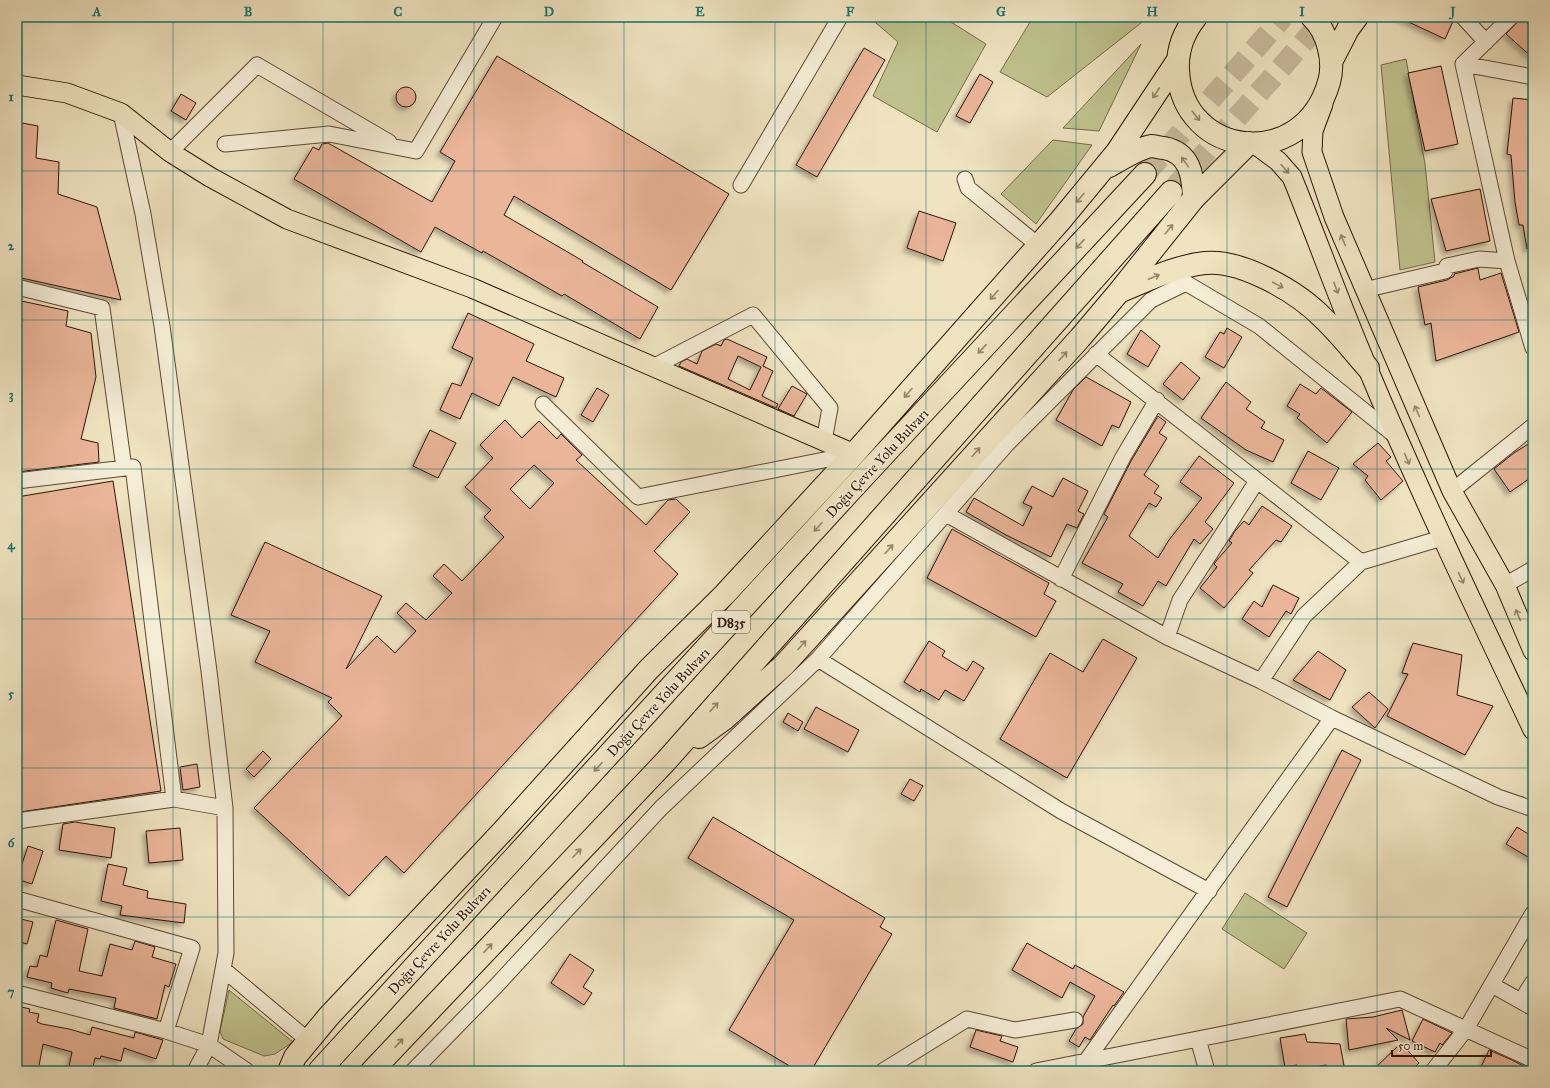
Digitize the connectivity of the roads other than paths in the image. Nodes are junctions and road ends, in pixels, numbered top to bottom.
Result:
1 (495, 17) edge
2 (840, 17) edge
3 (1196, 17) edge
4 (1312, 17) edge
5 (1357, 17) edge
6 (1463, 17) edge
7 (1511, 17) edge
8 (1486, 42) junction
9 (1178, 60) junction
10 (1331, 62) junction
11 (1463, 64) junction
12 (1533, 78) edge
13 (17, 85) edge
14 (1326, 96) junction
15 (121, 113) junction
16 (225, 144) dead end
17 (1252, 144) junction
18 (399, 147) junction
19 (170, 152) junction
20 (1106, 168) junction
21 (1145, 174) tunnel mouth
22 (965, 178) dead end
23 (741, 185) dead end
24 (1171, 192) tunnel mouth
25 (1194, 198) junction
26 (1038, 246) junction
27 (1508, 261) junction
28 (17, 287) edge
29 (1364, 290) junction
30 (1118, 293) junction
31 (1533, 348) edge
32 (1096, 354) junction
33 (653, 367) junction
34 (1368, 368) junction
35 (1157, 400) junction
36 (543, 404) dead end
37 (1533, 426) edge
38 (1398, 439) junction
39 (824, 441) junction
40 (854, 454) junction
41 (124, 468) junction
42 (17, 481) edge
43 (1257, 481) junction
44 (1452, 491) junction
45 (946, 514) junction
46 (1442, 538) junction
47 (1361, 562) junction
48 (1533, 569) edge
49 (1061, 579) junction
50 (1505, 585) junction
51 (1167, 637) junction
52 (1533, 651) edge
53 (818, 659) junction
54 (784, 665) junction
55 (1261, 681) junction
56 (1332, 718) junction
57 (1533, 730) edge
58 (666, 761) junction
59 (174, 799) junction
60 (225, 808) junction
61 (660, 808) junction
62 (1533, 808) edge
63 (17, 821) edge
64 (1209, 891) junction
65 (17, 899) edge
66 (1533, 913) edge
67 (223, 969) junction
68 (1533, 982) edge
69 (1492, 985) junction
70 (17, 993) edge
71 (1527, 1005) edge
72 (1075, 1020) dead end
73 (1466, 1029) junction
74 (166, 1031) junction
75 (1198, 1039) junction
76 (209, 1045) junction
77 (297, 1056) edge
78 (1533, 1060) edge
79 (1086, 1061) junction
80 (195, 1071) edge
81 (247, 1071) edge
82 (278, 1071) edge
83 (319, 1071) edge
84 (372, 1071) edge
85 (413, 1071) edge
86 (883, 1071) edge
87 (1036, 1071) edge
88 (1207, 1071) edge
89 (1433, 1071) edge

1 - 18 street
2 - 23 street
3 - 9 highway
4 - 10 highway
5 - 10 highway
6 - 8 street
7 - 8 street
8 - 11 street
9 -> 17 highway
9 -> 20 highway
10 - 14 highway
11 - 12 street
11 - 27 street
13 - 15 main road
14 - 17 highway
29 -> 14 main road
15 - 19 main road
15 - 60 street
16 - 18 street
17 - 25 highway
17 -> 34 main road
18 - 19 street
19 - 33 main road
25 -> 20 highway
20 -> 26 highway
21 -> 83 highway, Doğu Çevre Yolu Bulvarı / D835
22 - 26 street
58 -> 24 highway
30 -> 25 highway
26 -> 40 highway
27 - 29 street
27 - 31 street
28 - 41 street
44 -> 29 main road
30 -> 34 highway
54 -> 30 highway
32 - 35 street
32 - 38 street
32 - 45 street
33 - 39 main road
33 - 39 street
34 - 38 main road
35 - 43 street
35 - 49 street
36 - 40 street
37 - 44 street
38 -> 46 main road
39 - 40 main road
40 - 77 highway
41 - 42 street
41 - 59 street
43 - 47 street
43 - 51 street
44 - 50 main road
45 - 49 street
45 - 53 street
46 - 47 street
46 -> 57 main road
47 - 55 street
48 - 50 street
49 - 51 street
52 -> 50 main road
51 - 55 street
53 - 61 street
53 - 64 street
54 - 58 highway
54 - 61 street
55 - 56 street
56 - 62 street
56 - 64 street
84 -> 58 highway
59 - 60 street
59 - 63 street
60 - 67 street
61 - 85 street
64 - 79 street
65 - 74 street
66 - 69 street
67 - 76 street
67 - 77 street
68 - 71 street
69 - 71 street
69 - 73 street
70 - 74 street
72 - 86 street
73 - 75 street
73 - 78 street
73 - 89 street
74 - 76 street
75 - 79 street
75 - 88 street
76 - 80 street
76 - 81 street
77 - 82 street
79 - 87 street

